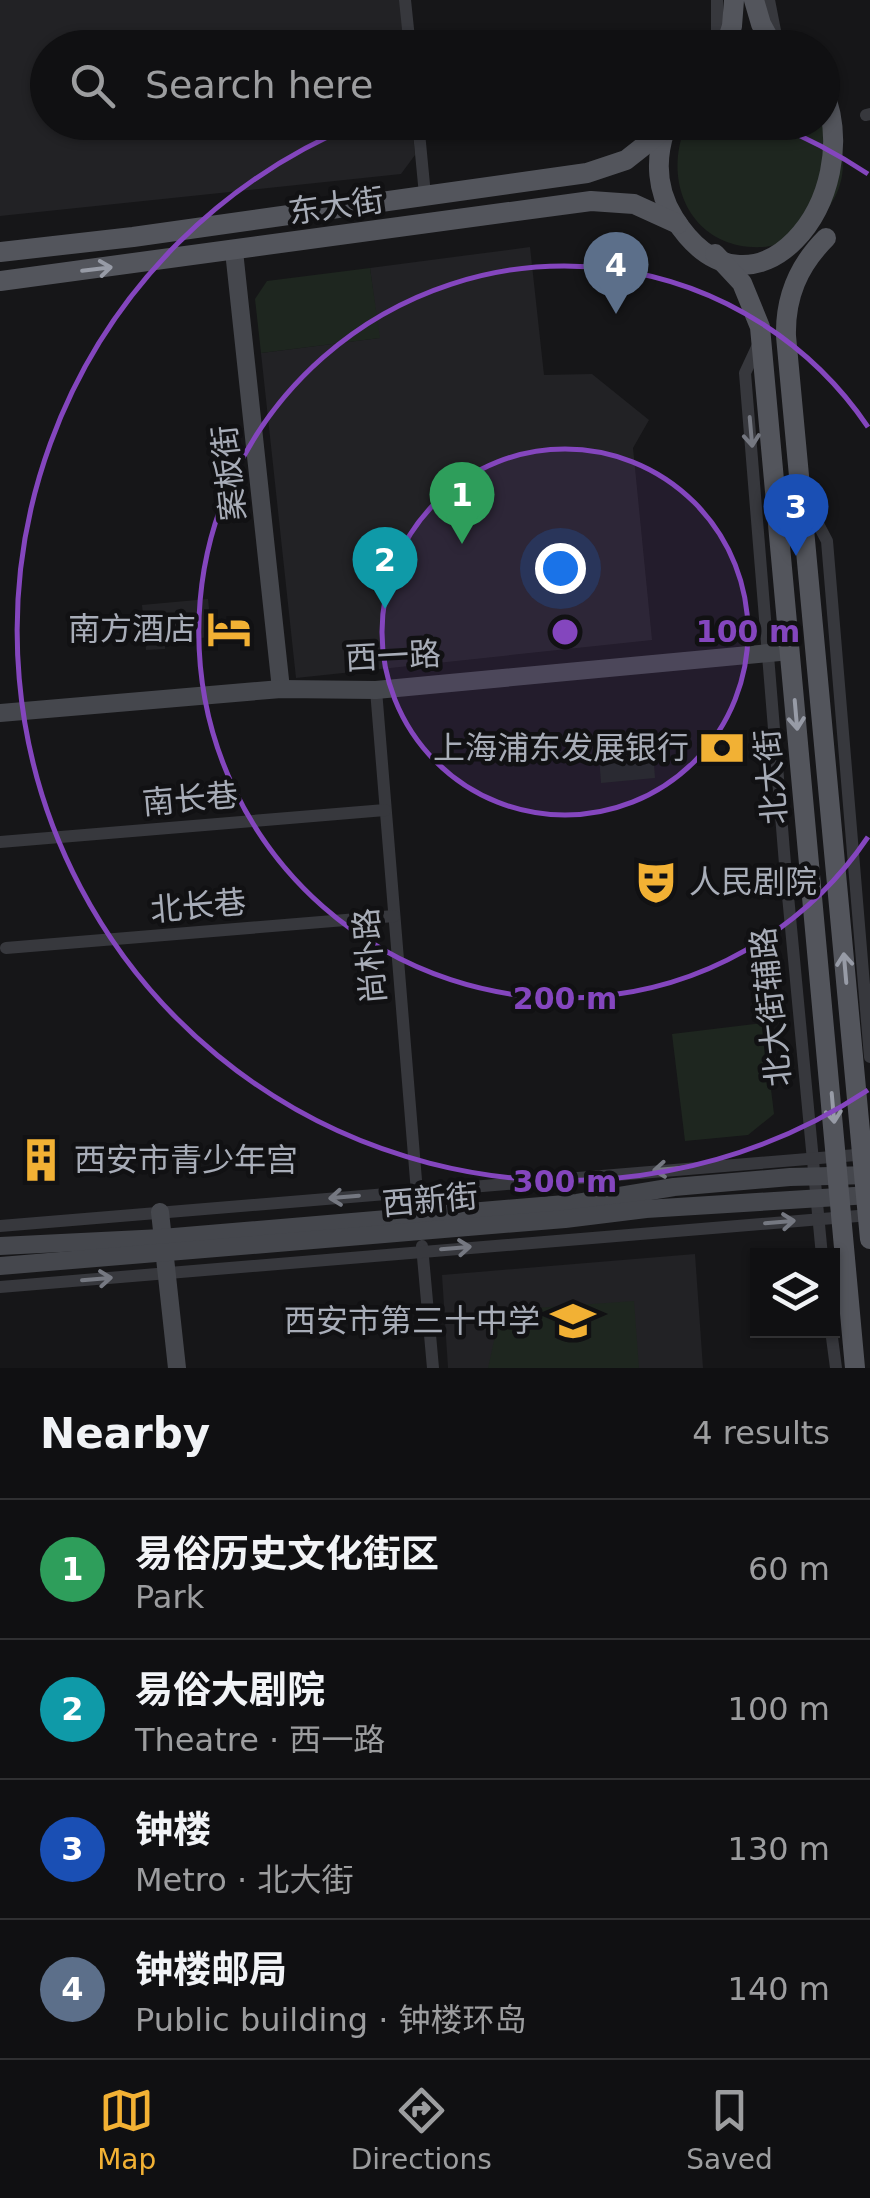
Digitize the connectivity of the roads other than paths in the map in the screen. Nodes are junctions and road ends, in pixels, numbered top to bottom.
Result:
1 (406, 0) edge
2 (717, 0) edge
3 (734, 0) edge
4 (754, 0) edge
5 (769, 0) edge
6 (408, 30) edge
7 (717, 30) edge
8 (731, 30) edge
9 (765, 30) edge
10 (774, 30) edge
11 (840, 100) edge
12 (840, 112) edge
13 (869, 115) edge
14 (856, 138) dead end
15 (420, 140) edge
16 (652, 140) edge
17 (662, 140) edge
18 (426, 194) junction
19 (678, 224) junction
20 (234, 251) junction
21 (0, 252) edge
22 (715, 254) junction
23 (0, 281) edge
24 (802, 494) junction
25 (780, 652) junction
26 (281, 689) junction
27 (376, 690) junction
28 (0, 713) edge
29 (385, 810) junction
30 (0, 842) edge
31 (394, 916) junction
32 (6, 948) dead end
33 (870, 1057) edge
34 (814, 1157) junction
35 (815, 1177) junction
36 (867, 1185) edge
37 (839, 1187) junction
38 (417, 1190) junction
39 (817, 1198) junction
40 (160, 1212) junction
41 (818, 1219) junction
42 (420, 1224) junction
43 (0, 1226) edge
44 (870, 1239) edge
45 (0, 1246) edge
46 (163, 1246) junction
47 (821, 1248) edge
48 (422, 1251) junction
49 (0, 1266) edge
50 (166, 1273) junction
51 (0, 1287) edge
52 (832, 1338) edge
53 (176, 1368) edge
54 (433, 1368) edge
55 (836, 1368) edge
56 (855, 1368) edge

1 - 6 street
2 - 7 street
3 - 8 main road
4 - 9 main road
5 - 10 street
11 - 13 main road
12 - 14 main road
15 - 18 street
16 - 18 main road, 东大街
17 - 19 main road
18 - 21 main road, 东大街
19 - 20 main road, 东大街
19 - 22 main road, 北大街
23 -> 20 main road, 东大街
20 - 26 main road, 案板街
22 - 24 main road, 北大街
22 -> 25 main road, 北大街
24 - 33 street
36 -> 24 main road, 北大街
25 - 27 main road, 西一路
25 - 34 street, 北大街辅路
25 -> 37 main road, 北大街
26 - 27 main road, 西一路
26 - 28 main road, 西一路
27 - 29 street, 尚朴路
29 - 30 street, 南长巷
29 - 31 street, 尚朴路
31 - 32 street, 北长巷
31 - 38 street, 尚朴路
34 - 35 street, 北大街辅路
34 - 37 street
34 -> 38 street
35 - 37 main road, 西新街
35 - 39 street, 北大街辅路
35 - 42 main road, 西新街
36 - 37 main road, 西新街
36 - 37 street
36 - 44 main road, 北大街
37 - 39 main road, 西新街
37 - 41 street
37 - 56 main road, 北大街
38 -> 40 street
38 - 42 street, 尚朴路
39 - 41 street, 北大街辅路
39 - 42 main road, 西新街
40 - 43 street
40 - 46 main road
41 - 47 street, 北大街辅路
48 -> 41 street
42 - 46 main road, 西新街
42 - 48 street, 尚朴路
45 - 46 main road, 西新街
46 - 49 main road, 西新街
46 - 50 main road
48 - 50 street
48 - 54 street, 尚朴路
51 -> 50 street
50 - 53 main road
52 - 55 street

